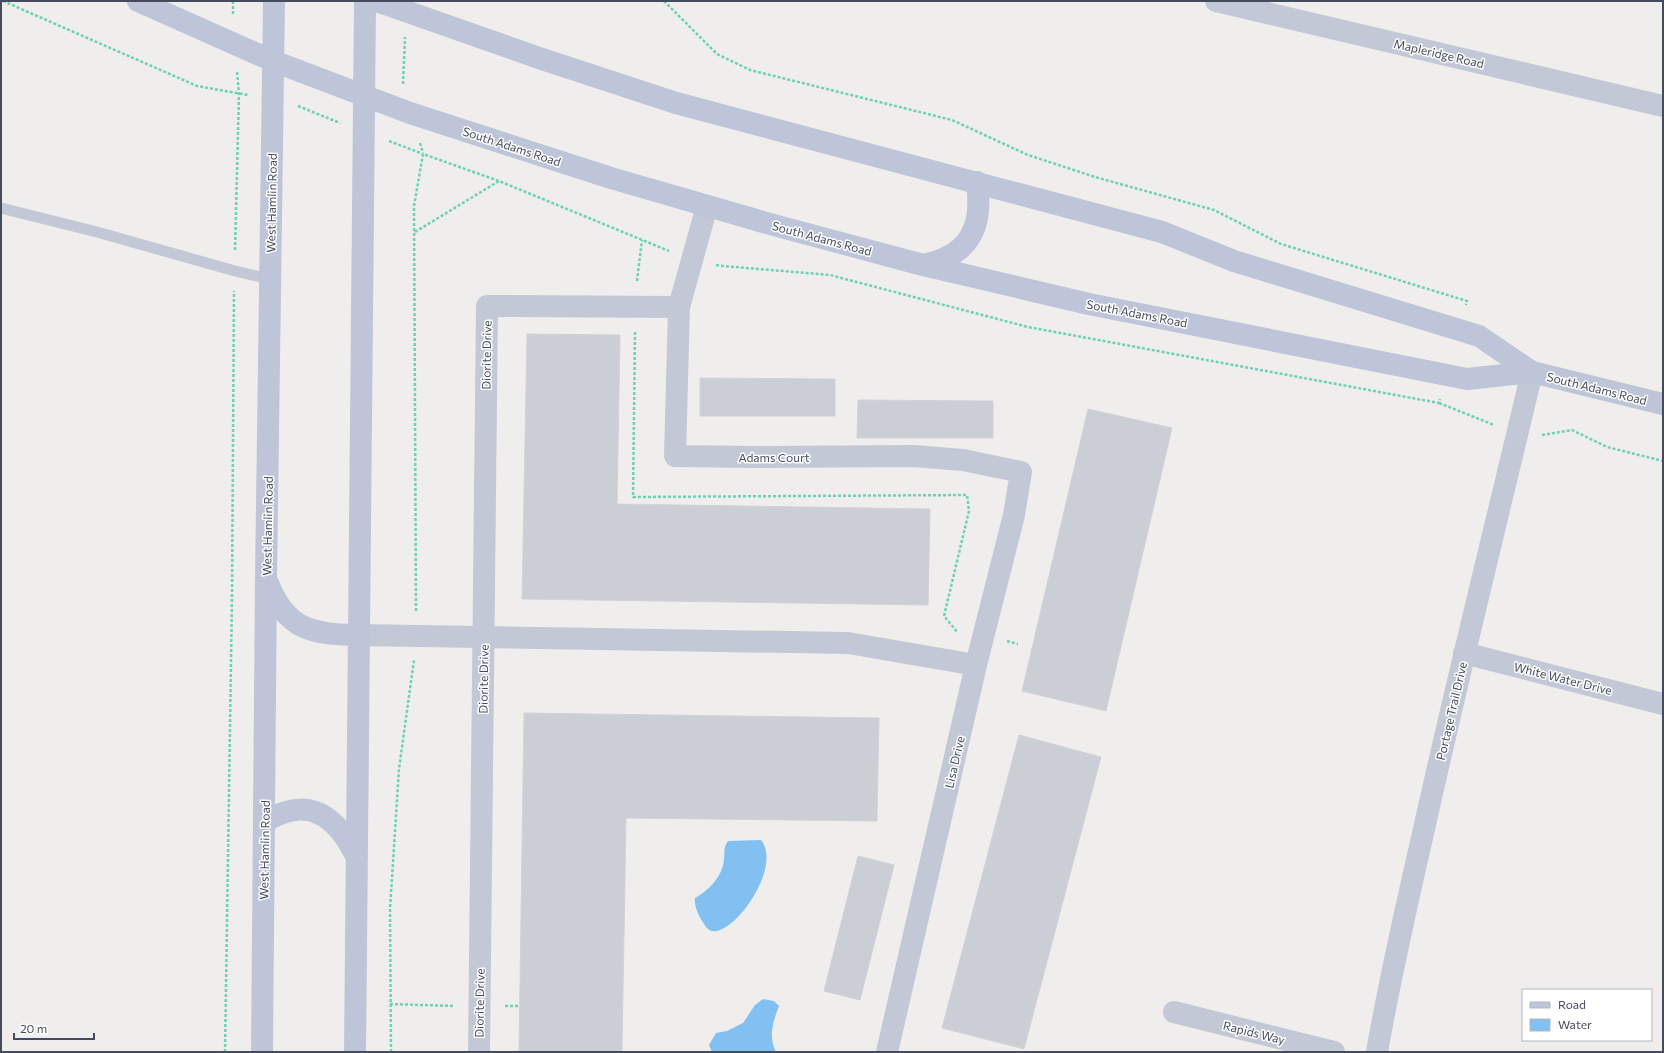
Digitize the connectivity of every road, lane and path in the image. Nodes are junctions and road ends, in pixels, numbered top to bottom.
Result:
1 (3, 1) edge
2 (138, 1) edge
3 (233, 1) edge
4 (274, 1) edge
5 (365, 1) edge
6 (377, 1) edge
7 (664, 1) edge
8 (1216, 1) edge
9 (234, 19) dead end
10 (406, 29) dead end
11 (273, 61) junction
12 (403, 90) dead end
13 (364, 96) junction
14 (296, 105) dead end
15 (1663, 106) edge
16 (347, 126) dead end
17 (499, 181) dead end
18 (977, 182) junction
19 (707, 206) junction
20 (1, 208) edge
21 (414, 232) dead end
22 (923, 265) junction
23 (235, 271) junction
24 (270, 279) junction
25 (679, 306) junction
26 (1465, 306) dead end
27 (1532, 372) junction
28 (1439, 403) dead end
29 (1663, 404) edge
30 (1518, 432) junction
31 (1663, 461) edge
32 (1021, 472) joint
33 (266, 578) junction
34 (358, 634) junction
35 (483, 636) junction
36 (1464, 653) junction
37 (976, 665) junction
38 (1663, 704) edge
39 (265, 822) junction
40 (357, 859) junction
41 (1174, 1012) dead end
42 (225, 1052) edge
43 (262, 1052) edge
44 (355, 1052) edge
45 (479, 1052) edge
46 (887, 1052) edge
47 (1334, 1052) edge
48 (1376, 1052) edge

1 - 23 path
2 - 11 main road, South Adams Road
3 - 9 path
4 - 11 main road, West Hamlin Road
5 - 13 main road
6 - 18 main road, South Adams Road
7 - 26 path
8 - 15 street, Mapleridge Road
10 - 12 path
11 - 13 main road, South Adams Road
11 - 24 main road, West Hamlin Road
13 - 19 main road, South Adams Road
13 - 34 main road
14 - 16 path
17 - 21 path
18 - 22 main road
18 - 27 main road, South Adams Road
19 - 22 main road, South Adams Road
19 - 25 street, Adams Court
20 - 23 lane
22 - 27 main road, South Adams Road
23 - 24 lane
23 - 42 path
24 - 33 main road, West Hamlin Road
25 - 32 street, Adams Court
25 - 35 street, Diorite Drive
27 - 29 main road, South Adams Road
27 - 30 street, Portage Trail Drive
28 - 30 path
30 - 31 path
30 - 36 street, Portage Trail Drive
32 - 37 street, Lisa Drive
33 - 34 main road
33 - 39 main road, West Hamlin Road
34 - 35 street
34 - 40 main road
35 - 37 street
35 - 45 street, Diorite Drive
36 - 38 street, White Water Drive
36 - 48 street, Portage Trail Drive
37 - 46 street, Lisa Drive
39 - 40 main road
39 - 43 main road, West Hamlin Road
40 - 44 main road
41 - 47 street, Rapids Way

